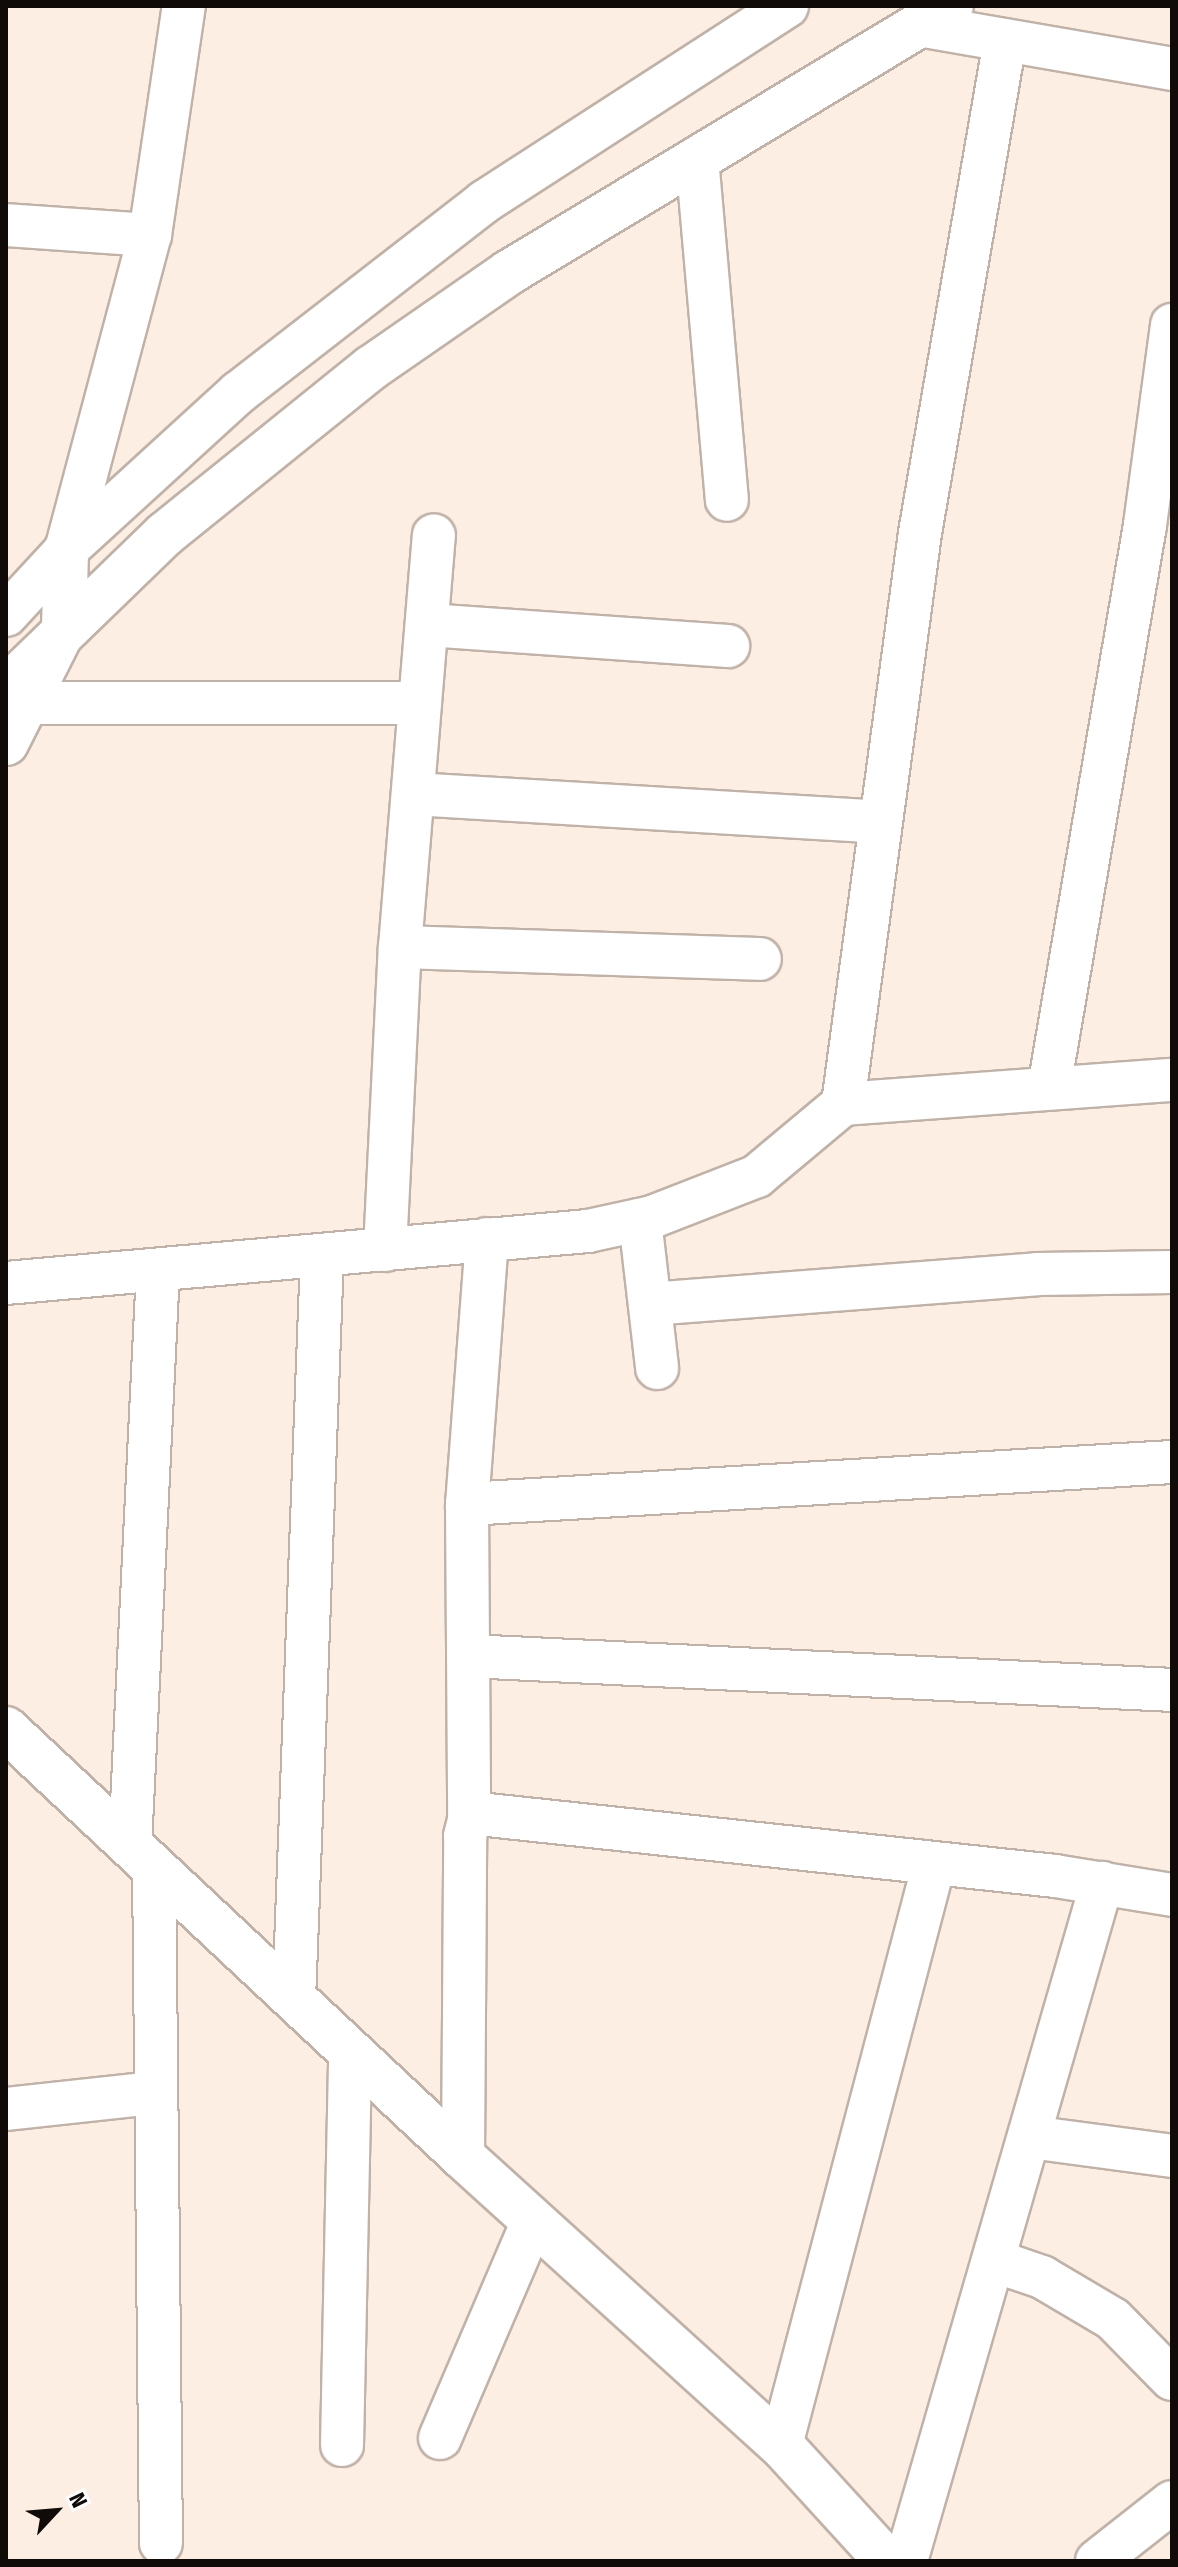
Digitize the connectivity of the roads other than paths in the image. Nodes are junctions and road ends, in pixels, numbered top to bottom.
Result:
1 (184, 6) edge
2 (787, 6) edge
3 (934, 16) edge
4 (1005, 42) junction
5 (1172, 69) edge
6 (697, 158) junction
7 (6, 225) edge
8 (150, 235) junction
9 (1172, 325) edge
10 (727, 500) dead end
11 (434, 535) dead end
12 (1156, 558) edge
13 (65, 591) junction
14 (6, 615) edge
15 (427, 625) junction
16 (728, 646) dead end
17 (16, 695) edge
18 (420, 703) junction
19 (6, 743) edge
20 (413, 794) junction
21 (880, 822) junction
22 (400, 947) junction
23 (760, 959) dead end
24 (1172, 1080) edge
25 (1049, 1088) junction
26 (843, 1104) junction
27 (640, 1220) junction
28 (487, 1239) junction
29 (385, 1250) junction
30 (322, 1258) junction
31 (158, 1271) junction
32 (1172, 1272) edge
33 (6, 1283) edge
34 (650, 1304) junction
35 (657, 1368) dead end
36 (1172, 1462) edge
37 (467, 1504) junction
38 (468, 1656) junction
39 (1172, 1690) edge
40 (6, 1729) edge
41 (469, 1820) junction
42 (142, 1856) junction
43 (934, 1864) junction
44 (1102, 1883) junction
45 (1172, 1895) edge
46 (294, 1999) junction
47 (350, 2052) junction
48 (154, 2093) junction
49 (6, 2109) edge
50 (1030, 2137) junction
51 (1172, 2156) edge
52 (463, 2157) junction
53 (533, 2221) junction
54 (995, 2261) junction
55 (1172, 2379) edge
56 (440, 2438) dead end
57 (342, 2445) dead end
58 (781, 2445) junction
59 (1172, 2502) edge
60 (161, 2543) dead end
61 (887, 2561) edge
62 (906, 2561) edge
63 (1097, 2561) edge

1 - 8 street
2 - 13 street
3 - 4 street
3 - 6 street
4 - 5 street
4 - 21 street
6 - 10 street
6 - 13 street
7 - 8 street
8 - 13 street
9 - 12 street
11 - 15 street
12 - 25 street
13 - 14 street
13 - 17 street
15 - 16 street
15 - 18 street
17 - 18 street
17 - 19 street
18 - 20 street
20 - 21 street
20 - 22 street
21 - 26 street
22 - 23 street
22 - 29 street
24 - 25 street
25 - 26 street
26 - 27 street
27 - 28 street
27 - 34 street
28 - 29 street
28 - 37 street
29 - 30 street
30 - 31 street
30 - 46 street
31 - 33 street
31 - 42 street
32 - 34 street
34 - 35 street
36 - 37 street
37 - 38 street
38 - 39 street
38 - 41 street
40 - 42 street
41 - 43 street
41 - 52 street
42 - 46 street
42 - 48 street
43 - 44 street
43 - 58 street
44 - 45 street
44 - 50 street
46 - 47 street
47 - 52 street
47 - 57 street
48 - 49 street
48 - 60 street
50 - 51 street
50 - 54 street
52 - 53 street
53 - 56 street
53 - 58 street
54 - 55 street
54 - 62 street
58 - 61 street
59 - 63 street

